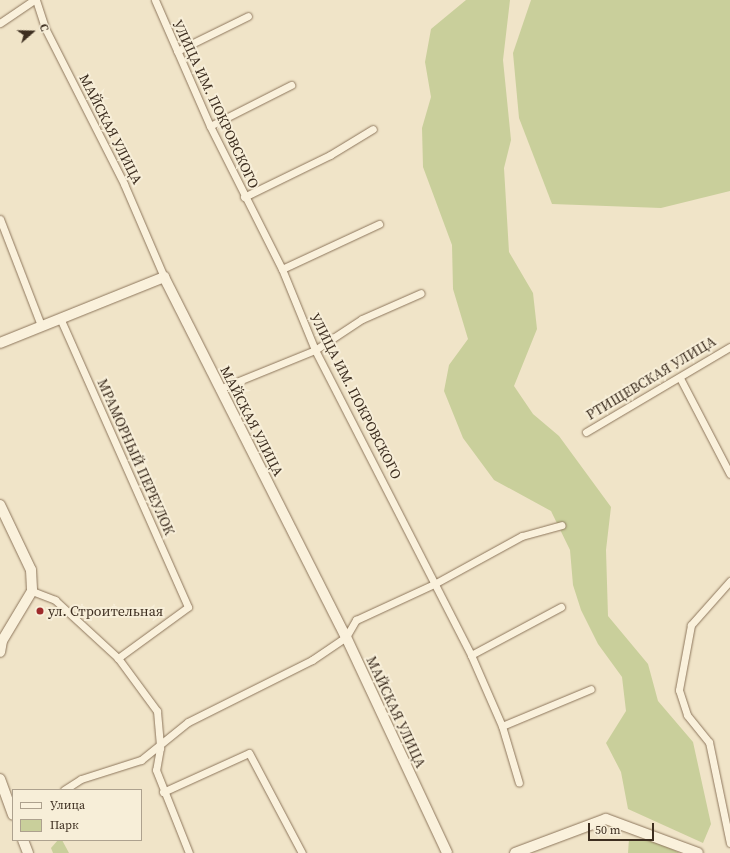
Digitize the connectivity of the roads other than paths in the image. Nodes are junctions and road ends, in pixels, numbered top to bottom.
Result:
1 (35, 0) edge
2 (155, 0) edge
3 (248, 16) dead end
4 (0, 23) edge
5 (177, 51) junction
6 (291, 85) dead end
7 (210, 126) junction
8 (373, 129) dead end
9 (244, 197) junction
10 (0, 219) edge
11 (379, 224) dead end
12 (282, 269) junction
13 (164, 277) junction
14 (421, 293) dead end
15 (60, 318) junction
16 (41, 325) junction
17 (0, 343) edge
18 (730, 347) edge
19 (315, 350) junction
20 (680, 378) junction
21 (220, 389) junction
22 (586, 432) dead end
23 (730, 474) edge
24 (0, 505) edge
25 (562, 525) dead end
26 (730, 581) edge
27 (437, 583) junction
28 (32, 591) junction
29 (562, 607) dead end
30 (346, 638) junction
31 (0, 652) edge
32 (471, 655) junction
33 (118, 658) junction
34 (591, 689) dead end
35 (502, 726) junction
36 (160, 748) junction
37 (0, 779) edge
38 (519, 783) dead end
39 (66, 789) edge
40 (163, 792) junction
41 (12, 812) edge
42 (23, 841) edge
43 (730, 843) edge
44 (28, 853) edge
45 (189, 853) edge
46 (302, 853) edge
47 (447, 853) edge
48 (515, 853) edge
49 (698, 853) edge

1 - 4 street
1 - 13 street, МАЙСКАЯ УЛИЦА
2 - 5 street, УЛИЦА ИМ. ПОКРОВСКОГО
3 - 5 street
5 - 7 street, УЛИЦА ИМ. ПОКРОВСКОГО
6 - 7 street
7 - 9 street, УЛИЦА ИМ. ПОКРОВСКОГО
8 - 9 street
9 - 12 street, УЛИЦА ИМ. ПОКРОВСКОГО
10 - 16 street
11 - 12 street
12 - 19 street, УЛИЦА ИМ. ПОКРОВСКОГО
13 - 15 street
13 - 21 street, МАЙСКАЯ УЛИЦА
14 - 19 street
15 - 16 street
15 - 33 street, МРАМОРНЫЙ ПЕРЕУЛОК
16 - 17 street
18 - 20 street, РТИЩЕВСКАЯ УЛИЦА
19 - 21 street
19 - 27 street, УЛИЦА ИМ. ПОКРОВСКОГО
20 - 22 street, РТИЩЕВСКАЯ УЛИЦА
20 - 23 street
21 - 30 street, МАЙСКАЯ УЛИЦА
24 - 28 street
25 - 27 street
26 - 43 street
27 - 30 street
27 - 32 street, УЛИЦА ИМ. ПОКРОВСКОГО
28 - 31 street
28 - 33 street
29 - 32 street
30 - 36 street
30 - 47 street, МАЙСКАЯ УЛИЦА
32 - 35 street, УЛИЦА ИМ. ПОКРОВСКОГО
33 - 36 street
34 - 35 street
35 - 38 street, УЛИЦА ИМ. ПОКРОВСКОГО
36 - 39 street
36 - 40 street
37 - 41 street
40 - 45 street
40 - 46 street
42 - 44 street
48 - 49 street

